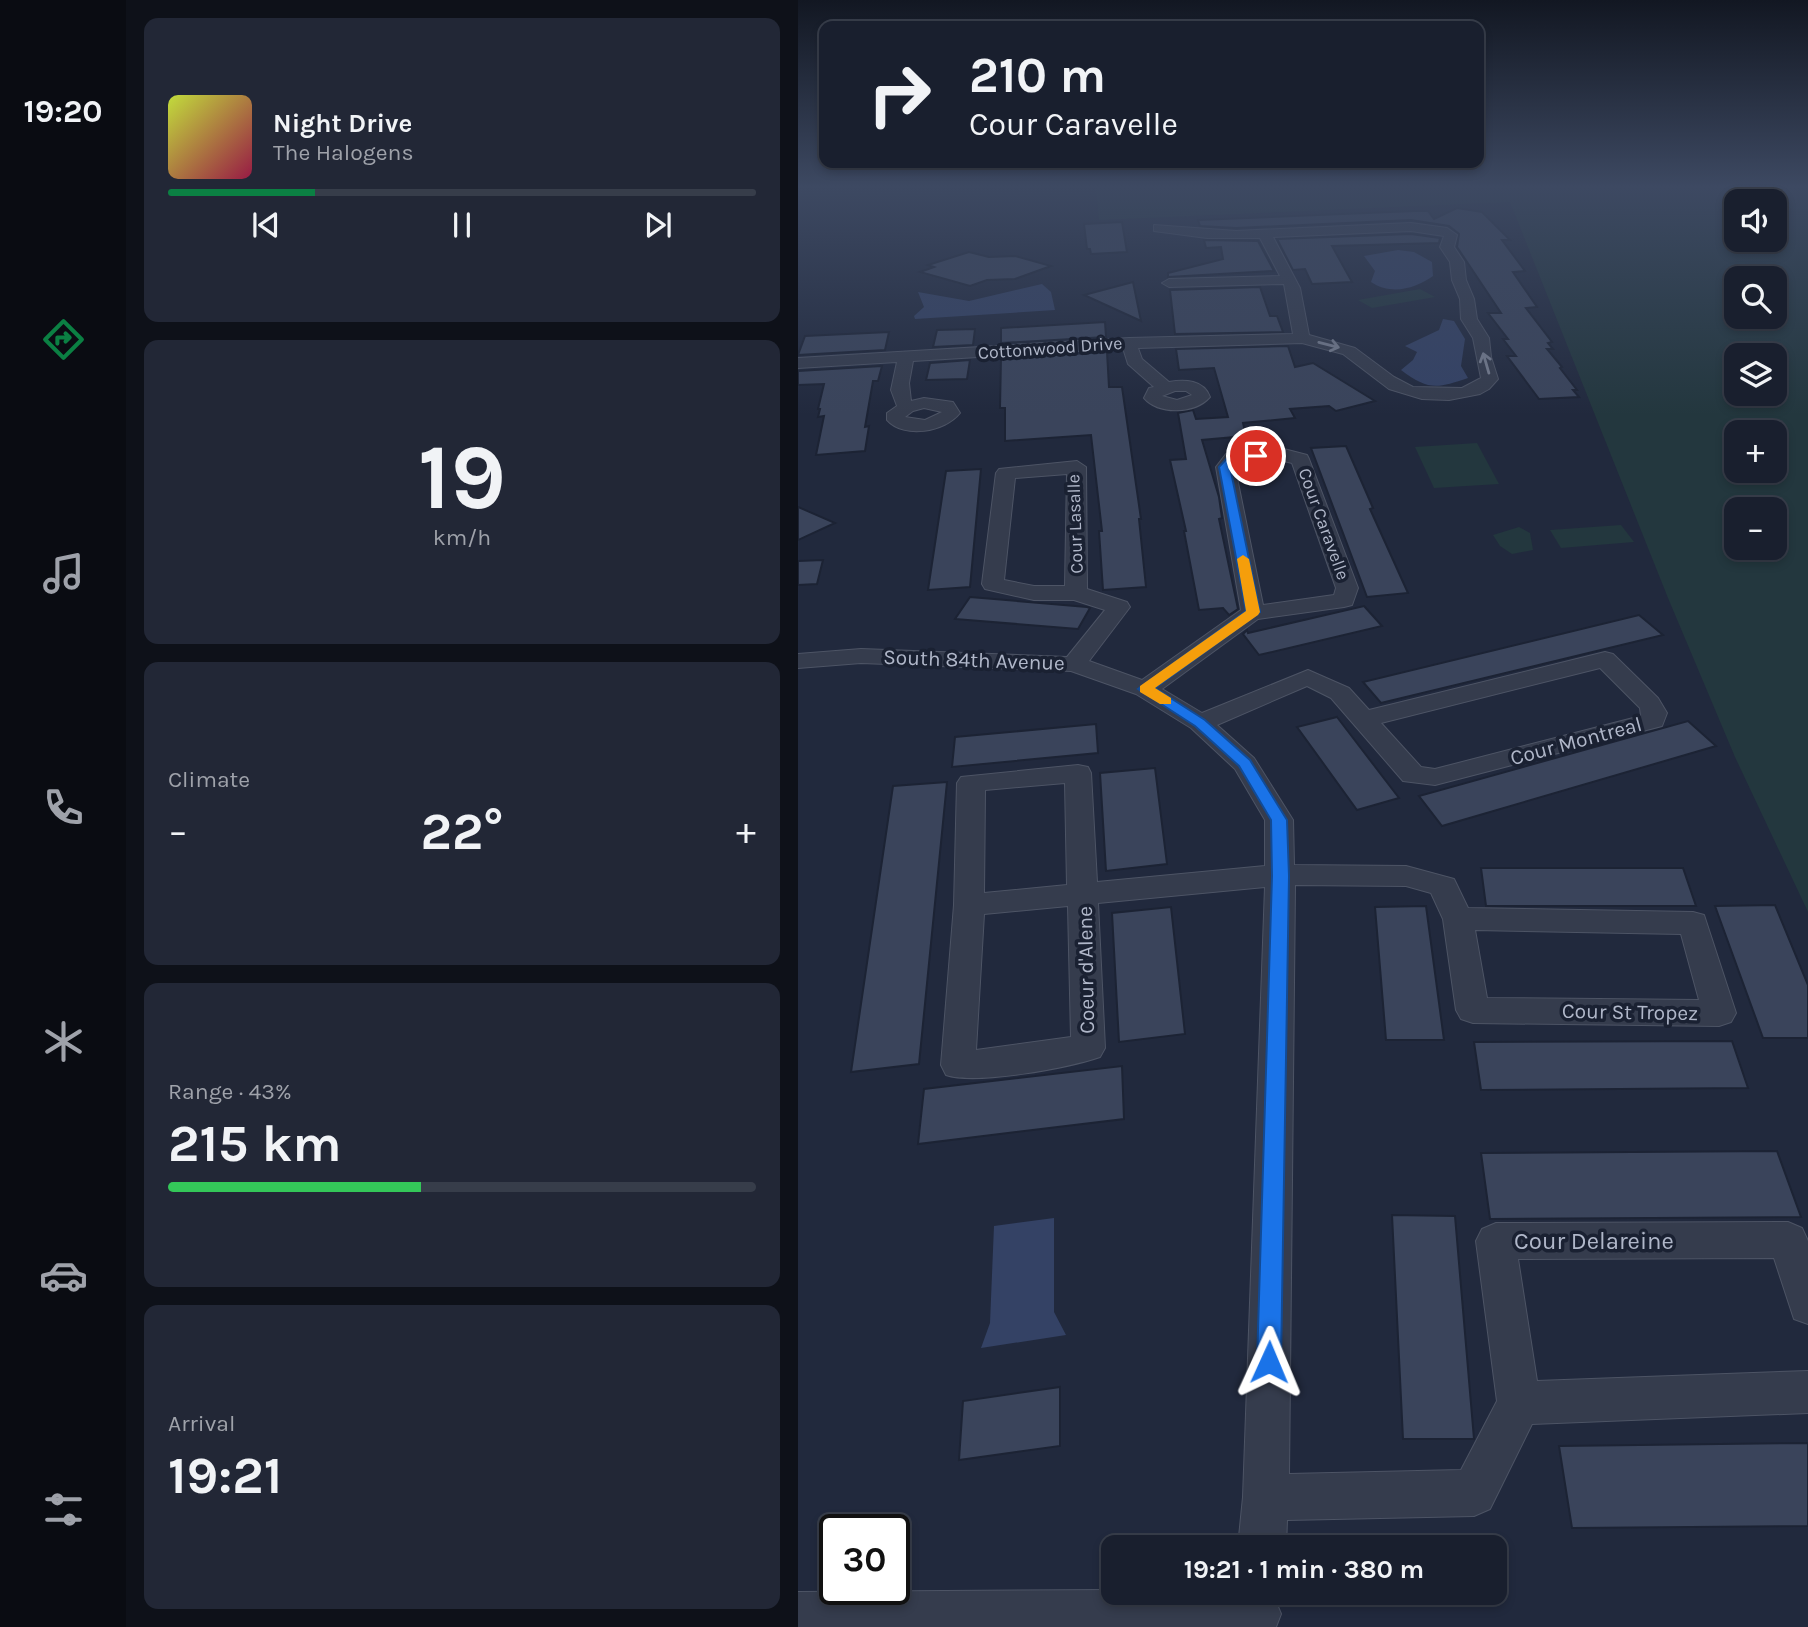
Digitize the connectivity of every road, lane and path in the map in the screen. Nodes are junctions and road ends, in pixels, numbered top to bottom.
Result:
1 (1280, 263) edge
2 (1457, 263) edge
3 (1289, 280) junction
4 (1169, 283) dead end
5 (1302, 338) junction
6 (1129, 343) junction
7 (906, 357) junction
8 (798, 363) edge
9 (1166, 387) dead end
10 (907, 407) dead end
11 (1076, 593) junction
12 (1251, 613) junction
13 (798, 661) edge
14 (1074, 664) junction
15 (1145, 689) junction
16 (1366, 719) junction
17 (1200, 723) junction
18 (1280, 876) junction
19 (1084, 894) junction
20 (969, 905) junction
21 (1458, 919) junction
22 (1808, 1305) edge
23 (1808, 1392) edge
24 (1519, 1403) junction
25 (1266, 1497) junction
26 (1263, 1535) edge
27 (1259, 1611) edge
28 (798, 1616) edge

1 - 3 street
5 -> 2 street, Cottonwood Drive
3 - 4 street
3 - 5 street
5 - 6 street, Cottonwood Drive
6 - 7 street, Cottonwood Drive
6 - 9 street
7 - 8 street, Cottonwood Drive
7 - 10 street
11 - 11 street, Cour Lasalle
11 - 14 street, Cour Lasalle
12 - 12 street, Cour Caravelle
12 - 15 street, Cour Caravelle
13 - 14 street, South 84th Avenue
14 - 15 street, South 84th Avenue
15 - 17 street, South 84th Avenue
16 - 16 street, Cour Montreal
16 - 17 street, Cour Montreal
17 - 18 street, South 84th Avenue
18 - 19 street, Coeur d'Alene
18 - 21 street, Cour St Tropez
18 - 25 street, South 84th Avenue
19 - 20 street, Coeur d'Alene
19 - 20 street, Coeur d'Alene
19 - 20 street, Coeur d'Alene
21 - 21 street, Cour St Tropez
22 - 24 street, Cour Delareine
23 - 24 street
24 - 25 street
25 - 26 street, South 84th Avenue
27 - 28 street

